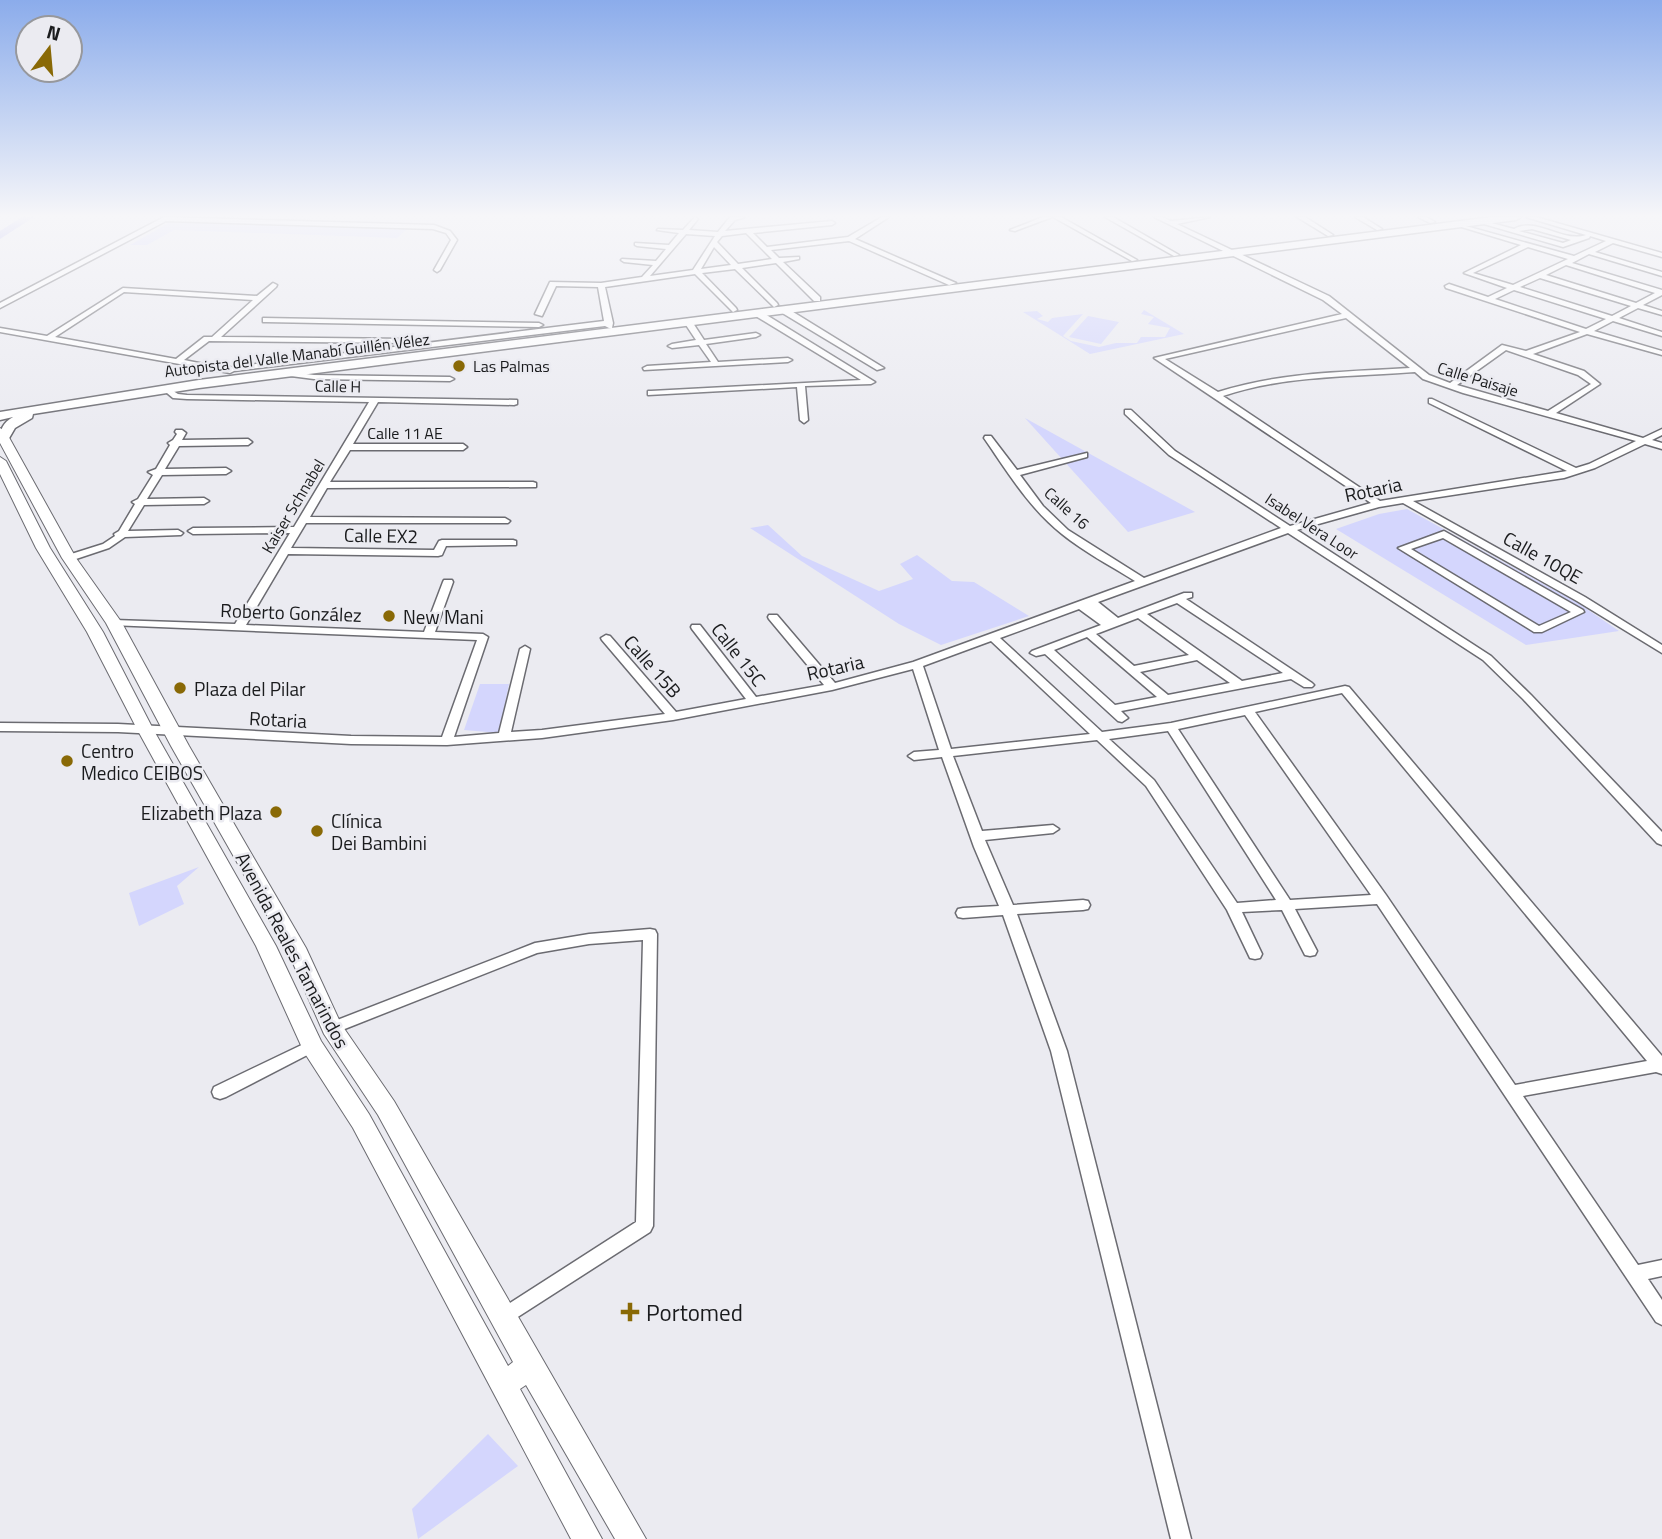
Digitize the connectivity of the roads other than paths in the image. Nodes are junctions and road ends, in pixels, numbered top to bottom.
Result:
1 (33, 289) edge
2 (269, 289) edge
3 (551, 289) edge
4 (602, 289) edge
5 (713, 289) edge
6 (759, 289) edge
7 (798, 289) edge
8 (908, 289) edge
9 (915, 289) edge
10 (1308, 289) edge
11 (1458, 289) edge
12 (1509, 289) edge
13 (1519, 289) edge
14 (1585, 289) edge
15 (1662, 292) edge
16 (259, 298) junction
17 (1489, 299) junction
18 (808, 302) junction
19 (1638, 305) junction
20 (0, 306) edge
21 (778, 307) junction
22 (733, 310) junction
23 (757, 313) junction
24 (1662, 313) edge
25 (539, 314) dead end
26 (1349, 315) junction
27 (1613, 318) junction
28 (266, 320) dead end
29 (688, 321) junction
30 (381, 322) junction
31 (607, 325) junction
32 (586, 326) junction
33 (0, 330) edge
34 (1587, 332) junction
35 (1662, 334) edge
36 (756, 335) dead end
37 (49, 338) junction
38 (215, 338) junction
39 (368, 340) junction
40 (436, 341) dead end
41 (702, 342) junction
42 (416, 345) junction
43 (672, 346) dead end
44 (1526, 354) junction
45 (1662, 354) edge
46 (788, 360) dead end
47 (177, 362) junction
48 (716, 364) junction
49 (647, 368) dead end
50 (880, 368) dead end
51 (1415, 370) junction
52 (230, 371) junction
53 (314, 373) junction
54 (450, 379) dead end
55 (801, 384) junction
56 (1450, 386) junction
57 (164, 388) junction
58 (651, 393) dead end
59 (1217, 395) junction
60 (84, 400) junction
61 (374, 400) junction
62 (1432, 401) dead end
63 (514, 402) dead end
64 (0, 408) edge
65 (1128, 412) dead end
66 (1549, 414) junction
67 (0, 416) edge
68 (804, 420) dead end
69 (1662, 432) edge
70 (1, 435) edge
71 (988, 438) dead end
72 (1644, 441) junction
73 (248, 442) dead end
74 (463, 446) dead end
75 (1662, 446) edge
76 (347, 447) junction
77 (1084, 455) dead end
78 (0, 461) edge
79 (155, 471) junction
80 (226, 471) dead end
81 (1576, 472) junction
82 (1013, 474) junction
83 (324, 485) junction
84 (533, 485) dead end
85 (1404, 500) junction
86 (204, 501) dead end
87 (137, 502) junction
88 (1378, 504) junction
89 (303, 520) junction
90 (505, 521) dead end
91 (1289, 529) junction
92 (297, 530) junction
93 (193, 531) dead end
94 (178, 533) dead end
95 (118, 534) junction
96 (513, 543) dead end
97 (1403, 548) joint
98 (285, 551) junction
99 (67, 556) junction
100 (448, 582) dead end
101 (1144, 583) junction
102 (1087, 604) junction
103 (1139, 614) junction
104 (773, 617) dead end
105 (114, 623) junction
106 (1112, 623) junction
107 (696, 627) dead end
108 (239, 628) junction
109 (1088, 633) junction
110 (428, 635) junction
111 (606, 638) dead end
112 (994, 638) junction
113 (525, 649) dead end
114 (1662, 650) edge
115 (1198, 656) junction
116 (917, 664) junction
117 (1132, 670) junction
118 (1293, 675) junction
119 (1240, 685) junction
120 (1308, 685) dead end
121 (832, 687) junction
122 (1166, 699) junction
123 (754, 702) junction
124 (1112, 709) junction
125 (1248, 710) junction
126 (673, 716) junction
127 (1122, 718) dead end
128 (0, 727) edge
129 (1171, 727) junction
130 (145, 729) junction
131 (171, 730) junction
132 (1100, 735) junction
133 (504, 737) junction
134 (447, 741) junction
135 (946, 753) junction
136 (914, 756) dead end
137 (1053, 829) dead end
138 (977, 836) junction
139 (1660, 836) edge
140 (1381, 899) junction
141 (1083, 905) dead end
142 (1286, 905) junction
143 (1233, 908) junction
144 (1007, 910) junction
145 (963, 913) dead end
146 (289, 936) junction
147 (266, 946) junction
148 (1310, 951) dead end
149 (1255, 954) dead end
150 (332, 1028) junction
151 (312, 1046) junction
152 (1661, 1066) edge
153 (220, 1092) dead end
154 (1511, 1092) junction
155 (1662, 1269) edge
156 (1634, 1273) junction
157 (1662, 1316) edge
158 (502, 1318) junction
159 (531, 1365) junction
160 (503, 1384) junction
161 (587, 1539) edge
162 (631, 1539) edge
163 (1181, 1539) edge

1 - 20 street
2 - 16 street
3 - 25 street
4 - 31 street
5 - 22 street
6 - 21 street
7 - 18 street
8 - 18 main road, Autopista del Valle Manabí Guillén Vélez
9 - 18 main road, Autopista del Valle Manabí Guillén Vélez
10 - 26 street, Calle Paisaje
11 - 17 street
12 - 17 street
13 - 27 street
14 - 19 street
15 - 19 street
16 - 37 street
16 - 38 street
17 - 34 street
18 - 21 main road, Autopista del Valle Manabí Guillén Vélez
19 - 24 street
19 - 27 street
21 - 22 main road, Autopista del Valle Manabí Guillén Vélez
21 - 23 main road, Autopista del Valle Manabí Guillén Vélez
21 - 50 street
22 - 31 main road, Autopista del Valle Manabí Guillén Vélez
23 - 29 main road, Autopista del Valle Manabí Guillén Vélez
23 - 55 street
26 - 51 street, Calle Paisaje
26 - 59 street
27 - 34 street
27 - 35 street
28 - 30 street
29 - 41 street
29 - 53 main road, Autopista del Valle Manabí Guillén Vélez
30 - 32 street
30 - 39 street
31 - 32 street
31 - 42 main road, Autopista del Valle Manabí Guillén Vélez
32 - 42 street
33 - 37 street
34 - 44 street
34 - 45 street
36 - 41 street
37 - 47 street
38 - 39 street
38 - 47 street
39 - 42 street
40 - 42 street
41 - 43 street
41 - 48 street
42 - 52 main road, Autopista del Valle Manabí Guillén Vélez
44 - 56 street
44 - 66 street
46 - 48 street
47 - 52 street
48 - 49 street
51 - 56 street, Calle Paisaje
51 - 59 street
52 - 64 main road, Autopista del Valle Manabí Guillén Vélez
53 - 54 street
53 - 57 main road, Autopista del Valle Manabí Guillén Vélez
55 - 58 street
55 - 68 street
56 - 66 street, Calle Paisaje
57 - 60 main road, Autopista del Valle Manabí Guillén Vélez
57 - 61 street, Calle H
59 - 88 street
60 - 67 main road, Autopista del Valle Manabí Guillén Vélez
60 - 70 main road
61 - 63 street, Calle H
61 - 76 street, Kaiser Schnabel
62 - 81 street
65 - 91 street, Isabel Vera Loor
66 - 72 street, Calle Paisaje
69 - 72 street, Rotaria
70 - 99 main road, Avenida Reales Tamarindos
71 - 82 street, Calle 16
72 - 75 street, Calle Paisaje
72 - 81 street, Rotaria
73 - 79 street
74 - 76 street, Calle 11 AE
76 - 83 street, Kaiser Schnabel
77 - 82 street
78 - 130 main road, Avenida Reales Tamarindos
79 - 80 street
79 - 87 street
81 - 85 street, Rotaria
82 - 101 street, Calle 16
83 - 84 street
83 - 89 street, Kaiser Schnabel
85 - 88 street, Rotaria
85 - 114 street, Calle 10QE
86 - 87 street
87 - 95 street
88 - 91 street, Rotaria
89 - 90 street
89 - 92 street, Kaiser Schnabel
91 - 101 street, Rotaria
91 - 139 street, Isabel Vera Loor
92 - 93 street
92 - 98 street, Kaiser Schnabel
94 - 95 street
95 - 99 street
96 - 98 street, Calle EX2
97 - 97 street
98 - 108 street, Kaiser Schnabel
99 - 105 main road, Avenida Reales Tamarindos
100 - 110 street
101 - 102 street, Rotaria
102 - 106 street
102 - 112 street, Rotaria
103 - 106 street
103 - 115 street
103 - 118 street
104 - 121 street
105 - 108 street, Roberto González
105 - 131 main road, Avenida Reales Tamarindos
106 - 109 street
107 - 123 street, Calle 15C
108 - 110 street, Roberto González
109 - 117 street
109 - 124 street
110 - 134 street, Roberto González
111 - 126 street, Calle 15B
112 - 116 street, Rotaria
112 - 132 street
113 - 133 street
115 - 117 street
115 - 119 street
116 - 121 street, Rotaria
116 - 135 street
117 - 122 street
118 - 119 street
118 - 120 street
119 - 122 street
121 - 123 street, Rotaria
122 - 124 street
123 - 126 street, Rotaria
124 - 127 street
125 - 129 street
125 - 140 street
125 - 152 street
126 - 133 street, Rotaria
128 - 130 street, Rotaria
129 - 132 street
129 - 142 street
130 - 131 street, Rotaria
130 - 147 main road, Avenida Reales Tamarindos
131 - 134 street, Rotaria
131 - 146 main road, Avenida Reales Tamarindos
132 - 135 street
132 - 143 street
133 - 134 street, Rotaria
135 - 136 street
135 - 138 street
137 - 138 street
138 - 144 street
140 - 142 street
140 - 154 street
141 - 144 street
142 - 143 street
142 - 148 street
143 - 149 street
144 - 145 street
144 - 163 street
146 - 147 main road
146 - 150 main road, Avenida Reales Tamarindos
147 - 151 main road, Avenida Reales Tamarindos
150 - 158 main road, Avenida Reales Tamarindos
150 - 158 street
151 - 153 street
151 - 160 main road, Avenida Reales Tamarindos
152 - 154 street
154 - 156 street
155 - 156 street
156 - 157 street
158 - 159 main road, Avenida Reales Tamarindos
159 - 160 main road
159 - 162 main road, Avenida Reales Tamarindos
160 - 161 main road, Avenida Reales Tamarindos

